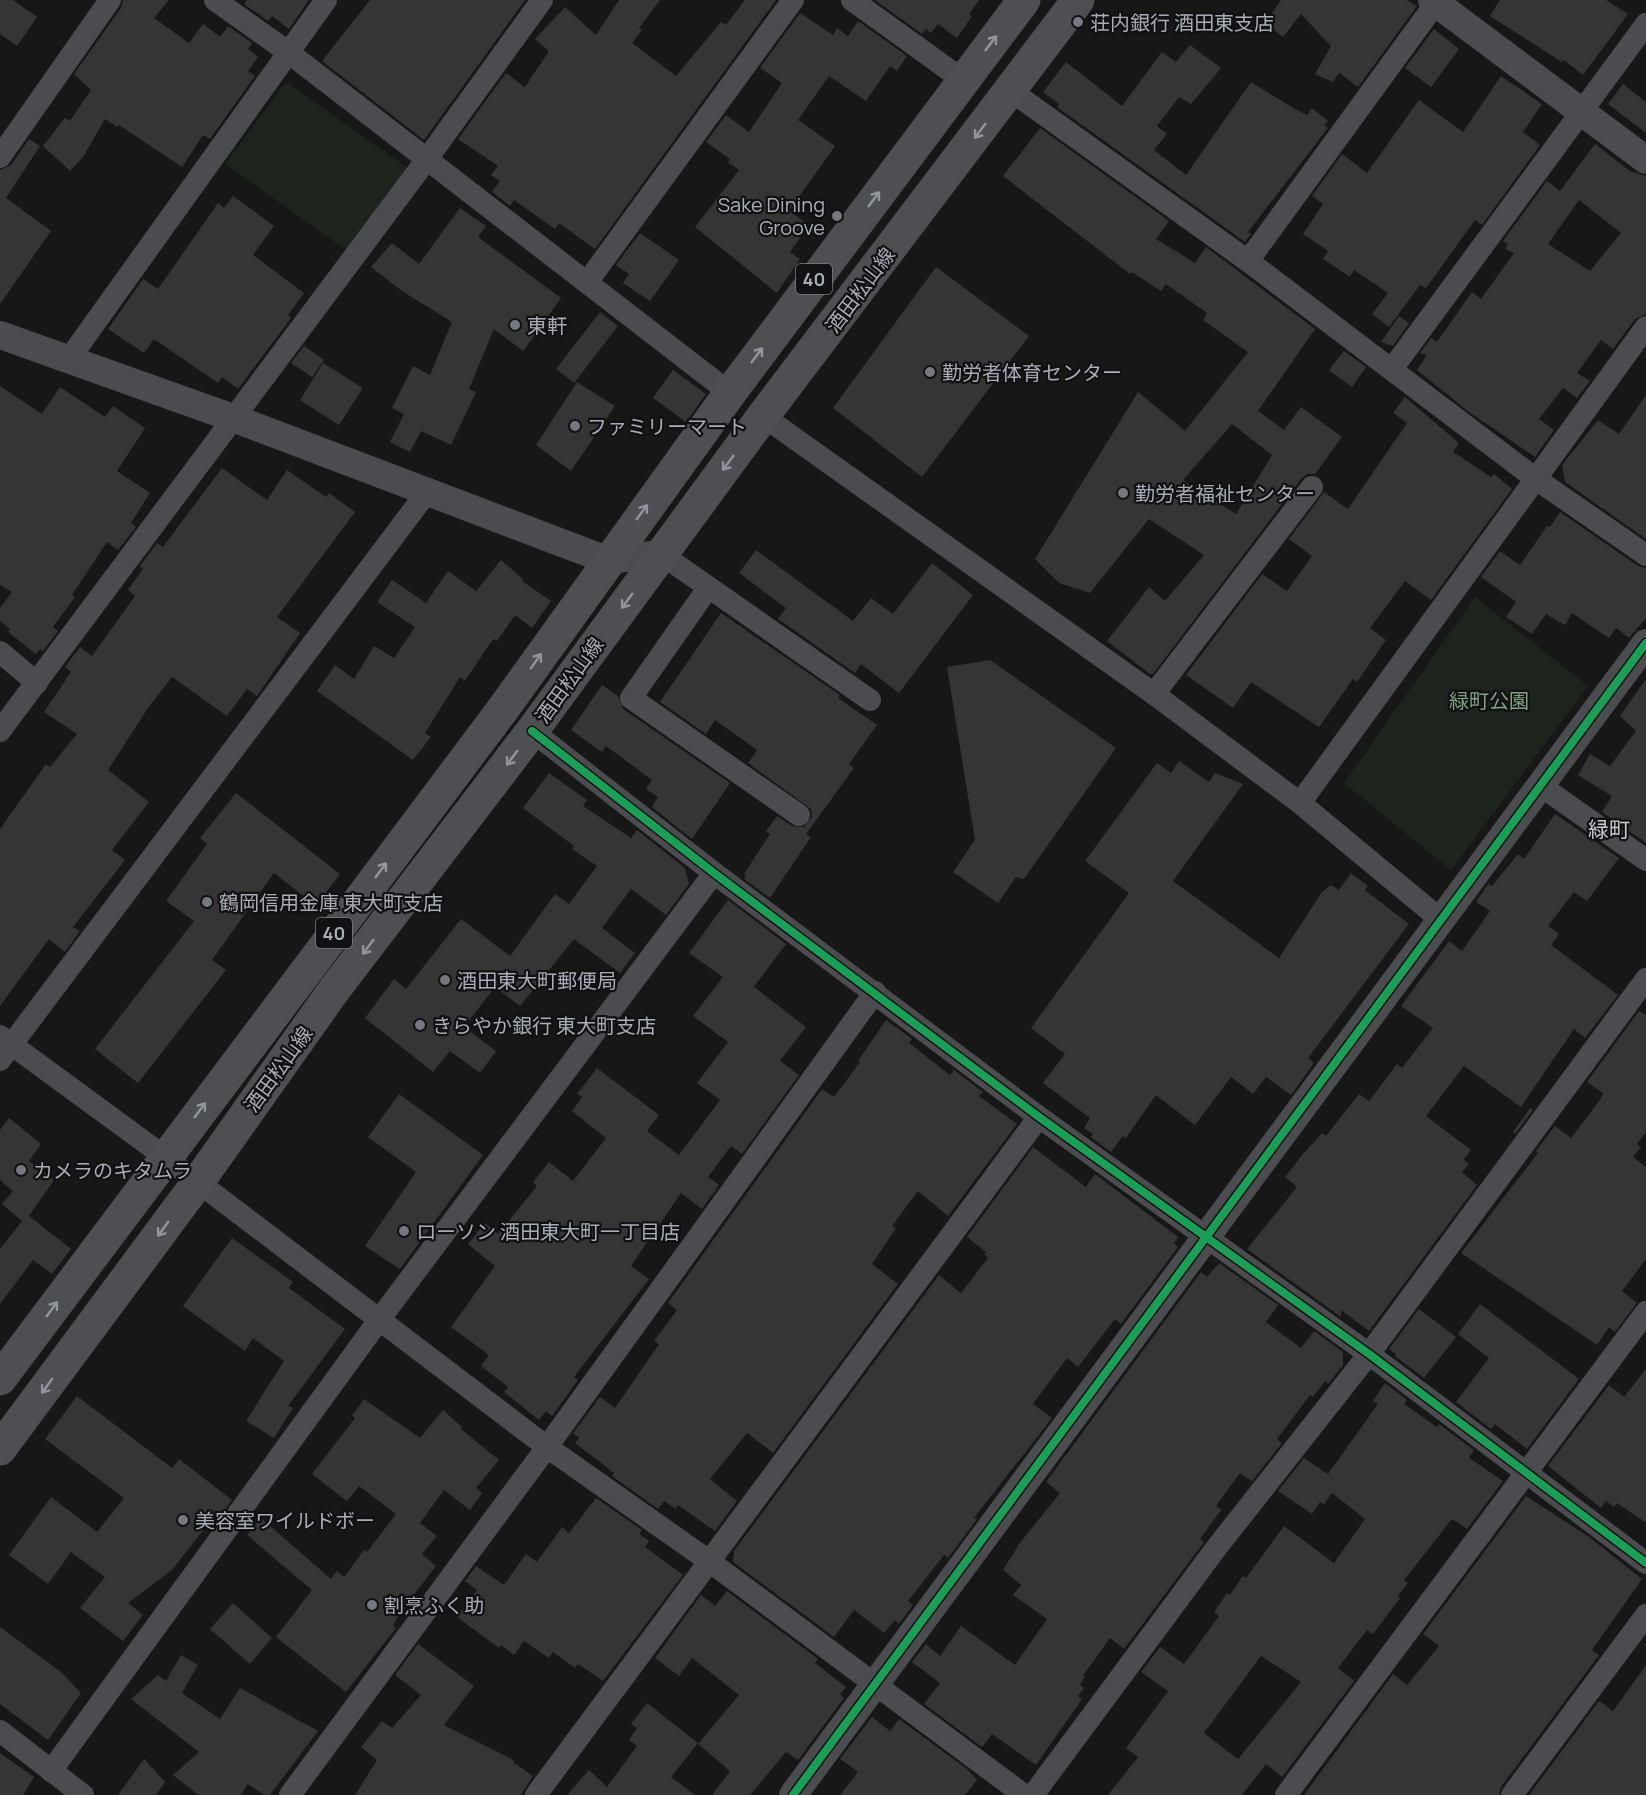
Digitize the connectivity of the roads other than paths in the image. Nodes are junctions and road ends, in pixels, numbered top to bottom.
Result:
1 (110, 0) edge
2 (215, 0) edge
3 (326, 0) edge
4 (542, 0) edge
5 (793, 0) edge
6 (852, 0) edge
7 (1023, 0) edge
8 (1078, 0) edge
9 (1435, 1) edge
10 (1646, 24) edge
11 (288, 52) junction
12 (963, 80) junction
13 (1011, 91) junction
14 (1581, 111) junction
15 (0, 157) edge
16 (427, 159) junction
17 (1646, 160) edge
18 (1248, 261) junction
19 (588, 282) junction
20 (1646, 327) edge
21 (0, 335) edge
22 (69, 359) junction
23 (1392, 369) junction
24 (729, 393) junction
25 (763, 417) junction
26 (233, 418) junction
27 (1536, 479) junction
28 (1312, 487) dead end
29 (427, 492) junction
30 (662, 554) junction
31 (1646, 555) edge
32 (607, 560) junction
33 (708, 588) junction
34 (1646, 643) edge
35 (0, 652) edge
36 (37, 683) junction
37 (1154, 694) junction
38 (870, 700) dead end
39 (0, 731) edge
40 (532, 731) junction
41 (1541, 786) junction
42 (1300, 803) junction
43 (799, 815) dead end
44 (1646, 860) edge
45 (714, 873) junction
46 (1440, 919) junction
47 (1646, 979) edge
48 (875, 992) junction
49 (4, 1047) edge
50 (1039, 1117) junction
51 (165, 1157) junction
52 (198, 1182) junction
53 (1208, 1238) junction
54 (1646, 1312) edge
55 (379, 1320) junction
56 (1369, 1354) junction
57 (0, 1379) edge
58 (547, 1447) junction
59 (0, 1449) edge
60 (1527, 1472) junction
61 (709, 1561) junction
62 (1646, 1563) edge
63 (1646, 1615) edge
64 (874, 1684) junction
65 (0, 1731) edge
66 (51, 1770) junction
67 (83, 1795) edge
68 (290, 1795) edge
69 (536, 1795) edge
70 (793, 1795) edge
71 (1024, 1795) edge
72 (1033, 1795) edge
73 (1286, 1795) edge
74 (1512, 1795) edge

1 - 15 street
2 - 11 street
3 - 11 street
4 - 16 street
5 - 19 street
6 - 12 street
12 -> 7 main road, 酒田松山線 / 40
8 - 13 main road, 酒田松山線 / 40
9 - 14 street
9 - 18 street
10 - 14 street
11 - 16 street
11 - 22 street
24 -> 12 main road, 酒田松山線 / 40
13 - 18 street
13 -> 25 main road, 酒田松山線 / 40
14 - 17 street
14 - 23 street
16 - 19 street
16 - 26 street
18 - 23 street
19 - 24 street
20 - 27 street
21 - 22 street
22 - 26 street
23 - 27 street
32 -> 24 main road, 酒田松山線 / 40
25 -> 30 main road, 酒田松山線 / 40
25 - 37 street
26 - 29 street
26 - 36 street
27 - 31 street
27 - 42 street
28 - 37 street
29 - 32 street
29 - 49 street
30 - 32 street
30 - 33 street
30 -> 40 main road, 酒田松山線 / 40
51 -> 32 main road, 酒田松山線 / 40
33 - 38 street
33 - 43 street
34 - 41 street
35 - 36 street
36 - 39 street
37 - 42 street
40 - 45 street
40 -> 52 main road, 酒田松山線 / 40
41 - 44 street
41 - 46 street
42 - 46 street
45 - 48 street
45 - 55 street
46 - 53 street
47 - 56 street
48 - 50 street
48 - 58 street
49 - 51 street
50 - 53 street
50 - 61 street
51 - 52 street
57 -> 51 main road, 酒田松山線 / 40
52 - 55 street
52 -> 59 main road, 酒田松山線 / 40
53 - 56 street
53 - 64 street
54 - 60 street
55 - 58 street
55 - 66 street
56 - 60 street
56 - 72 street
58 - 61 street
58 - 68 street
60 - 62 street
60 - 73 street
61 - 64 street
61 - 69 street
63 - 74 street
64 - 70 street
64 - 71 street
65 - 66 street
66 - 67 street

